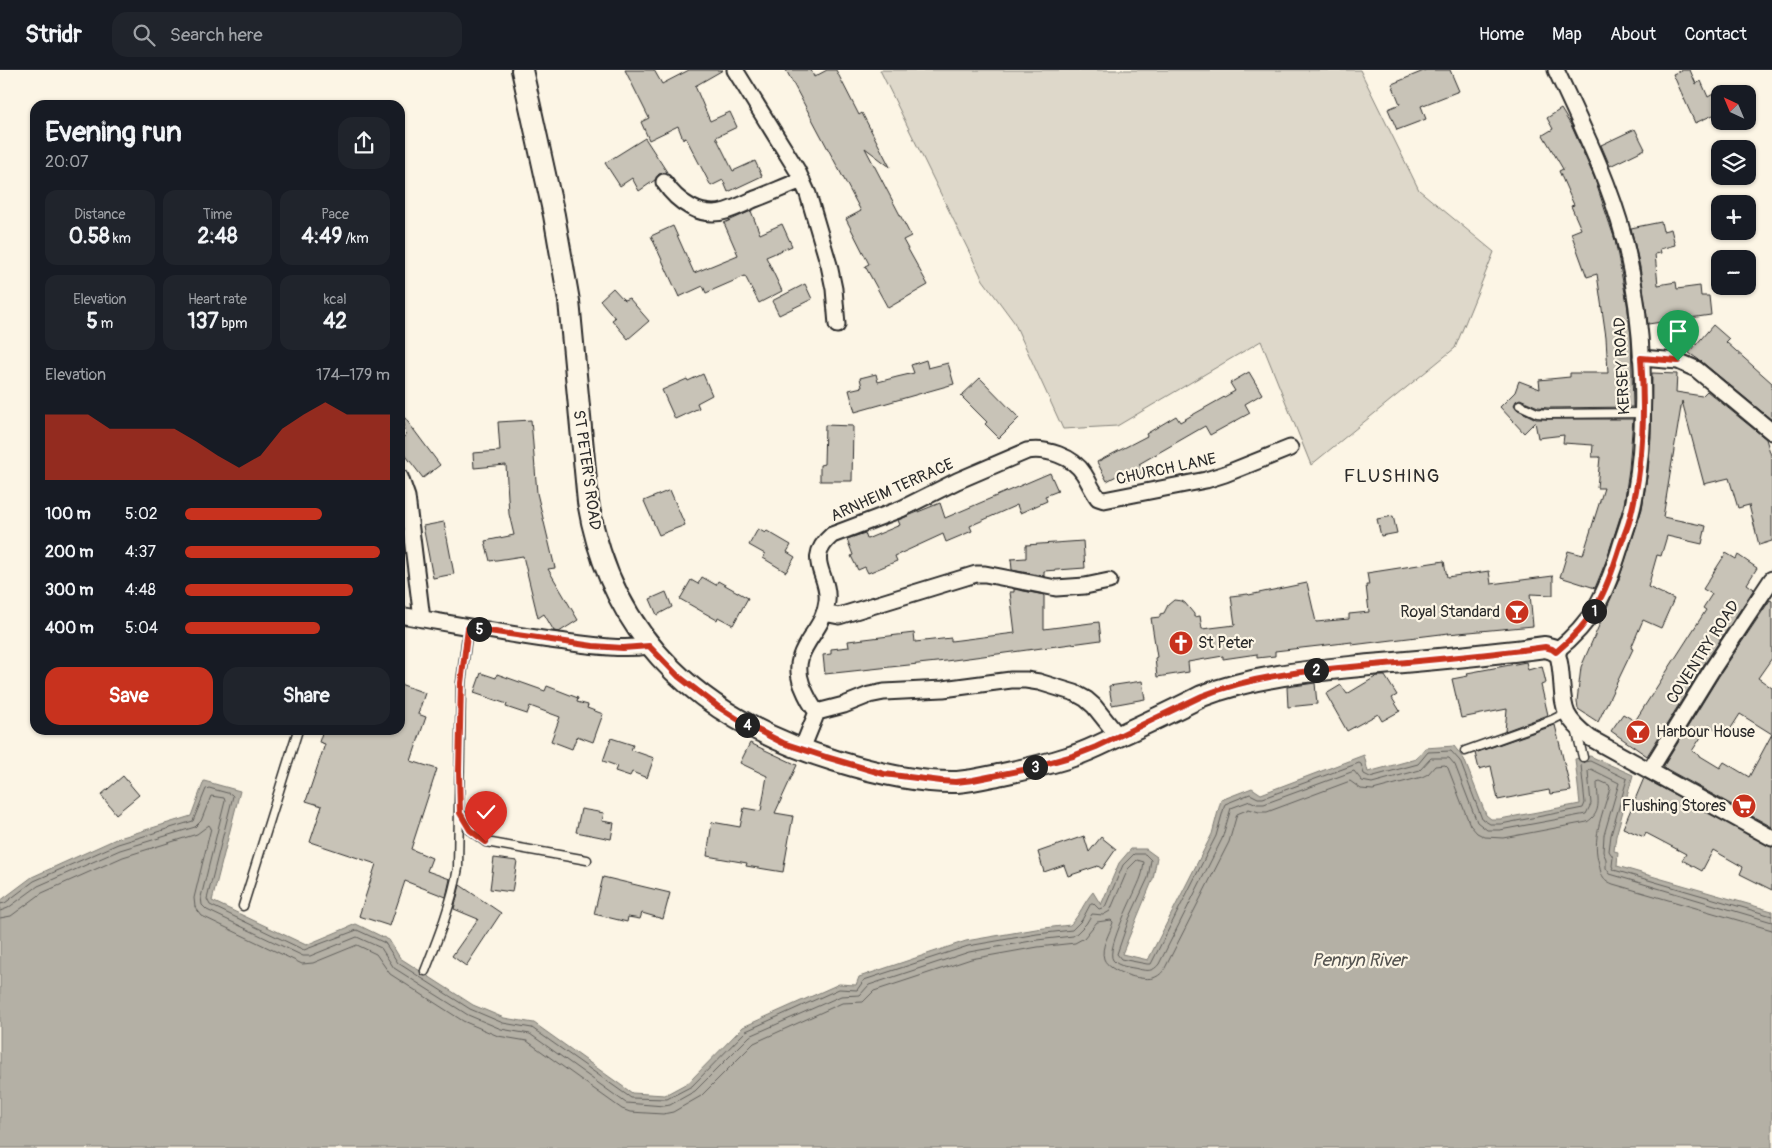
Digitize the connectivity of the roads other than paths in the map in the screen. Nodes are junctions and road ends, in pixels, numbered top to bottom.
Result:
1 (522, 70) edge
2 (735, 70) edge
3 (1556, 70) edge
4 (802, 180) junction
5 (664, 182) dead end
6 (837, 326) dead end
7 (1641, 358) junction
8 (1520, 405) dead end
9 (1643, 413) junction
10 (1772, 432) edge
11 (1290, 448) dead end
12 (405, 490) edge
13 (1104, 500) joint
14 (1772, 579) edge
15 (1109, 581) dead end
16 (824, 613) junction
17 (405, 616) edge
18 (422, 619) junction
19 (468, 628) junction
20 (649, 646) junction
21 (1556, 652) junction
22 (817, 712) junction
23 (1566, 713) junction
24 (1576, 727) junction
25 (296, 735) edge
26 (1118, 736) junction
27 (802, 749) junction
28 (1464, 751) dead end
29 (1582, 757) dead end
30 (1650, 770) junction
31 (460, 813) junction
32 (1772, 838) edge
33 (587, 860) dead end
34 (243, 906) dead end
35 (425, 971) dead end

1 - 20 street, ST PETER'S ROAD
2 - 4 street
3 - 7 street, KERSEY ROAD
4 - 5 street
4 - 6 street
7 - 9 street, KERSEY ROAD
7 - 10 street
8 - 9 lane
9 - 21 street, KERSEY ROAD
11 - 13 street, CHURCH LANE
12 - 18 street
13 - 16 street, ARNHEIM TERRACE
14 - 30 street, COVENTRY ROAD
15 - 16 street
16 - 22 street, ARNHEIM TERRACE
17 - 18 street
18 - 19 street
19 - 20 street
19 - 31 lane
20 - 27 street, ST PETER'S ROAD
21 - 23 street
21 - 26 street, ST PETER'S ROAD
22 - 26 street
22 - 27 street
23 - 24 street
23 - 28 lane
24 - 29 lane
24 - 30 street
25 - 34 lane
26 - 27 street, ST PETER'S ROAD
30 - 32 street
31 - 33 lane
31 - 35 lane

